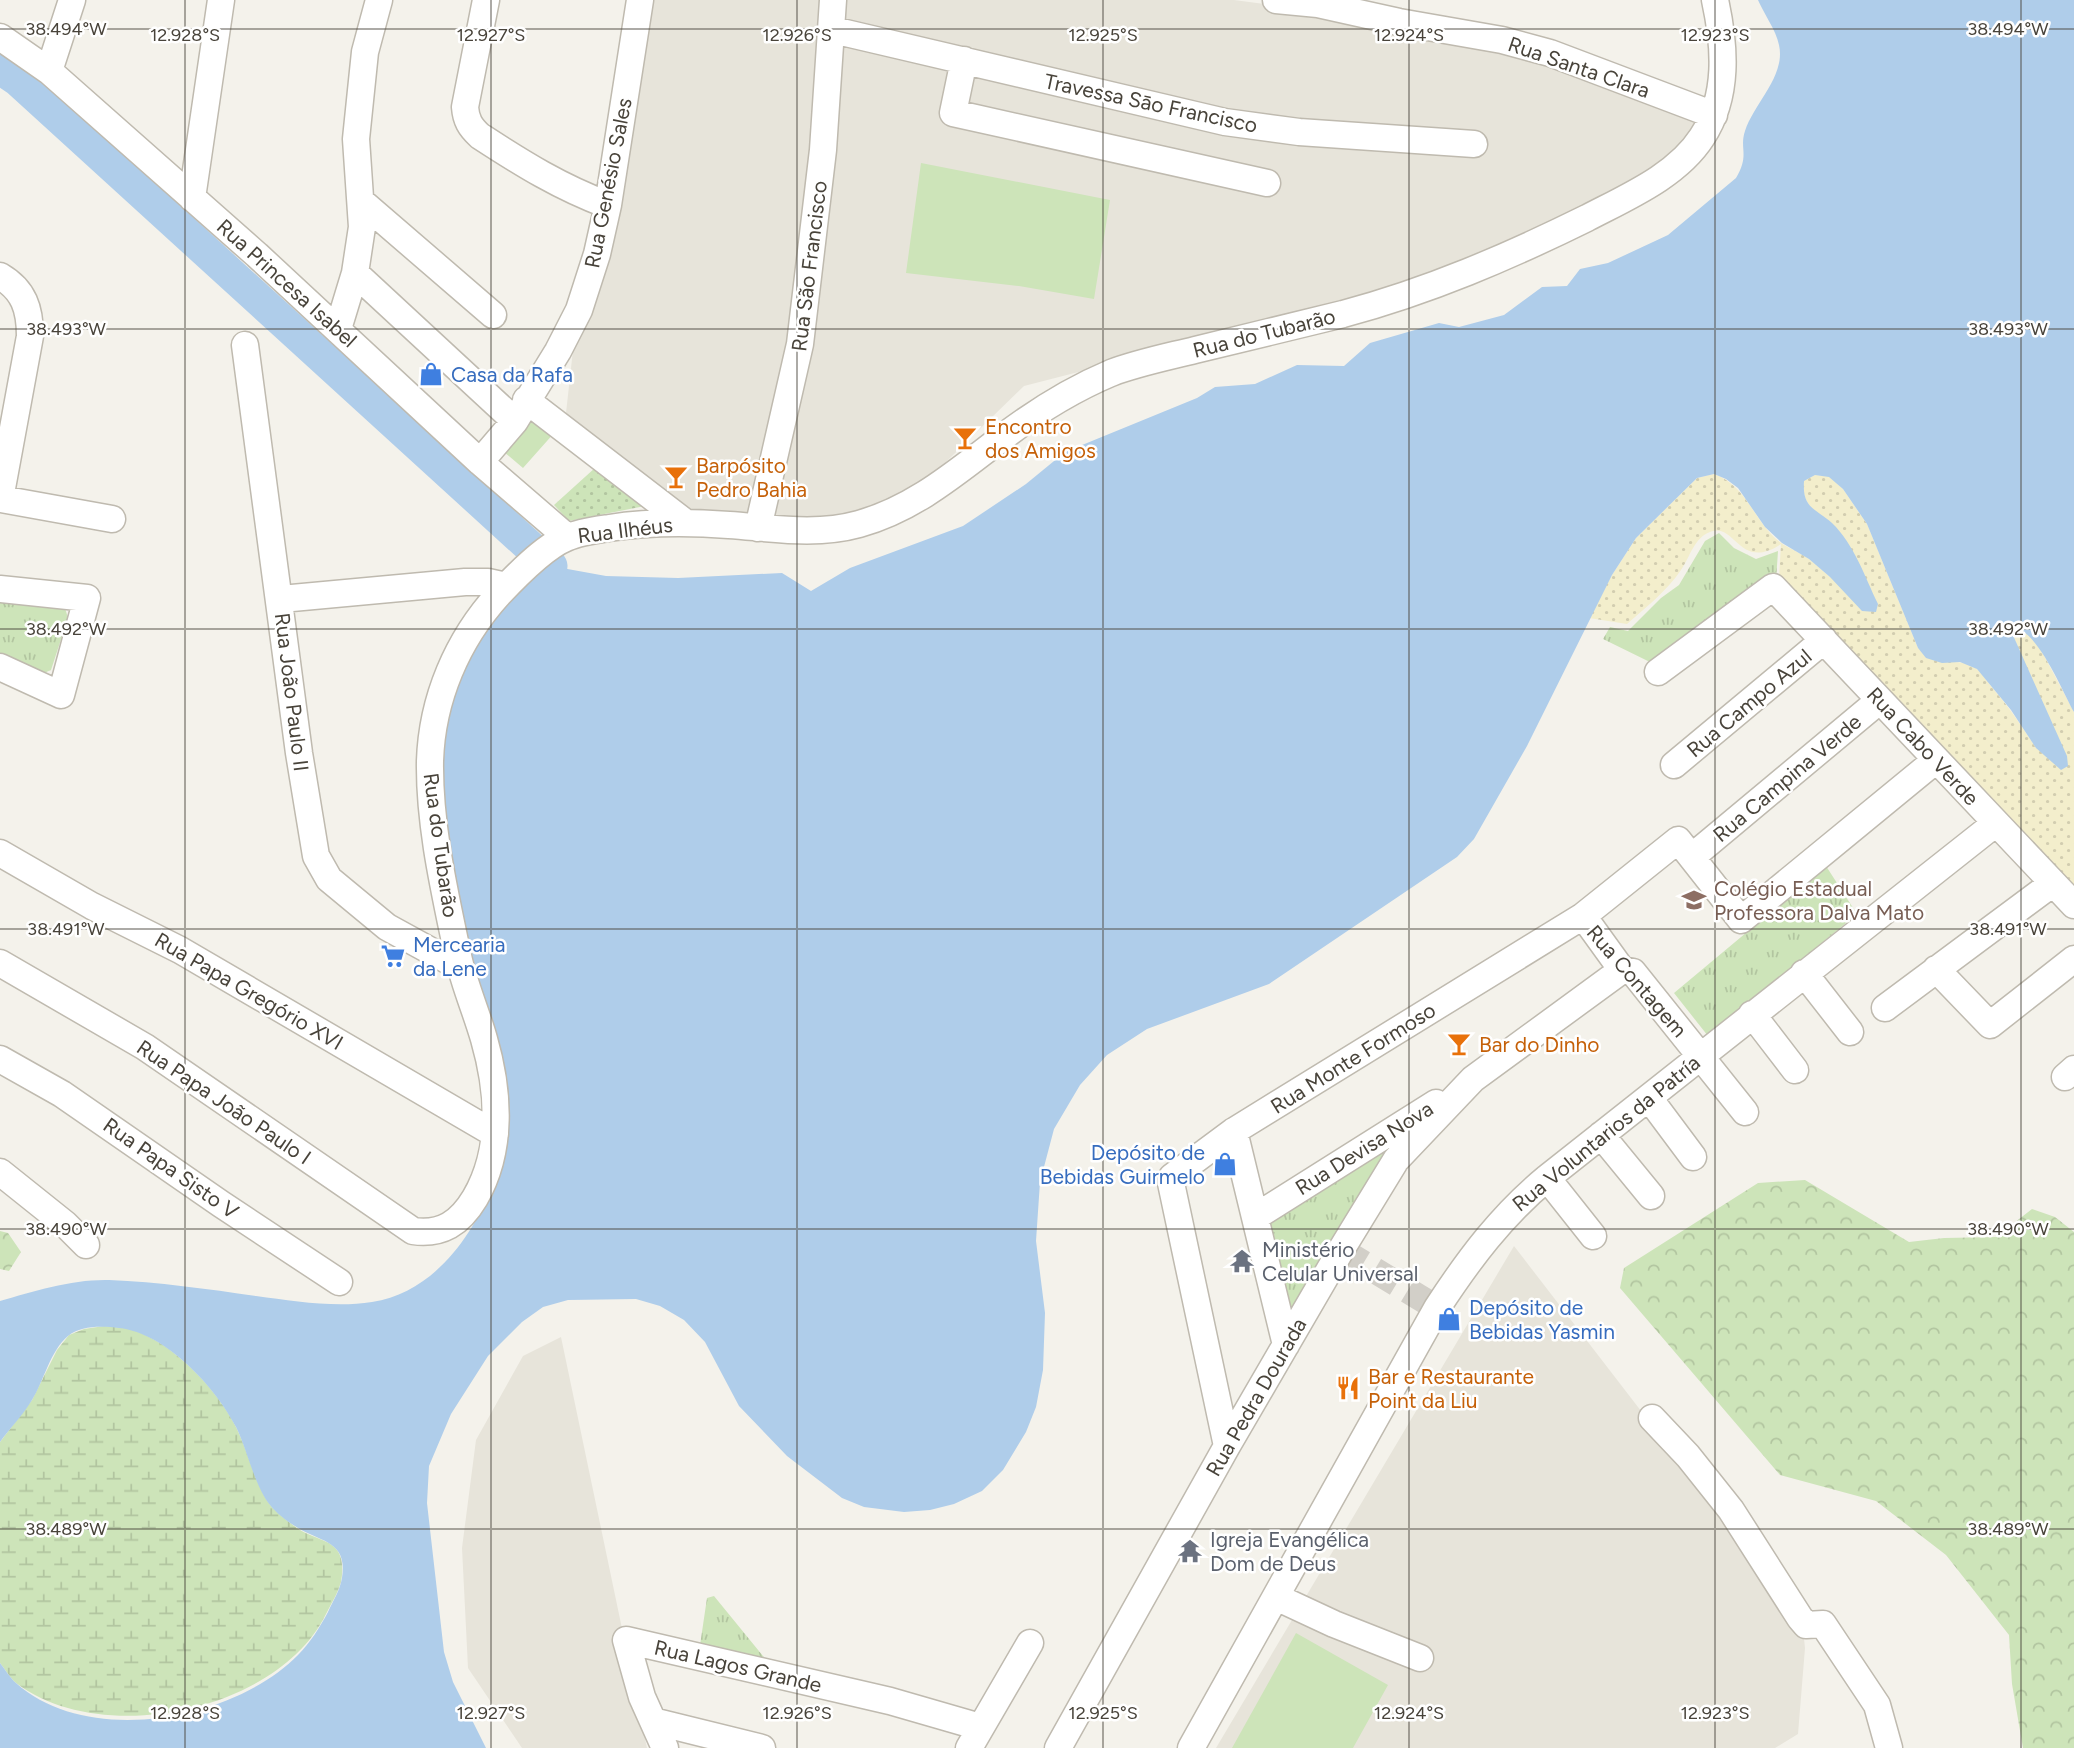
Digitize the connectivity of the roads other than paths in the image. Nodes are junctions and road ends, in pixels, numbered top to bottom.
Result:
1 (72, 0) edge
2 (221, 0) edge
3 (379, 0) edge
4 (486, 0) edge
5 (640, 0) edge
6 (833, 0) edge
7 (1276, 0) edge
8 (1714, 0) edge
9 (833, 30) junction
10 (0, 37) edge
11 (964, 60) junction
12 (49, 71) junction
13 (1714, 115) junction
14 (1474, 144) dead end
15 (1266, 183) dead end
16 (192, 198) junction
17 (362, 202) junction
18 (608, 205) junction
19 (355, 273) junction
20 (0, 276) edge
21 (493, 315) dead end
22 (338, 329) junction
23 (246, 345) dead end
24 (521, 410) junction
25 (480, 462) junction
26 (0, 499) edge
27 (112, 519) dead end
28 (686, 523) junction
29 (758, 528) junction
30 (560, 541) junction
31 (506, 586) junction
32 (0, 589) edge
33 (281, 599) junction
34 (1824, 640) junction
35 (0, 667) edge
36 (1658, 672) dead end
37 (1880, 700) junction
38 (1936, 760) junction
39 (1674, 765) dead end
40 (1996, 823) junction
41 (0, 853) edge
42 (1693, 856) junction
43 (2053, 883) junction
44 (2074, 905) edge
45 (1583, 916) junction
46 (2074, 959) edge
47 (0, 963) edge
48 (460, 967) junction
49 (1622, 970) junction
50 (1936, 970) junction
51 (1804, 973) junction
52 (1885, 1008) dead end
53 (1752, 1014) junction
54 (1850, 1031) dead end
55 (1700, 1056) junction
56 (0, 1059) edge
57 (1795, 1070) dead end
58 (1473, 1079) junction
59 (1648, 1098) junction
60 (1745, 1112) dead end
61 (1234, 1131) junction
62 (495, 1135) junction
63 (1601, 1135) junction
64 (1693, 1157) dead end
65 (0, 1172) edge
66 (1547, 1178) junction
67 (1651, 1196) dead end
68 (1255, 1217) junction
69 (446, 1228) joint
70 (1593, 1236) dead end
71 (86, 1245) dead end
72 (339, 1282) dead end
73 (1286, 1345) junction
74 (1652, 1418) dead end
75 (1227, 1446) junction
76 (1276, 1597) junction
77 (1030, 1643) dead end
78 (1420, 1658) dead end
79 (653, 1721) junction
80 (974, 1738) edge
81 (665, 1748) edge
82 (762, 1748) edge
83 (1058, 1748) edge
84 (1191, 1748) edge
85 (1889, 1748) edge

1 - 12 street
2 - 16 street
3 - 17 street
4 - 18 street
5 - 18 street, Rua Genésio Sales
6 - 9 street, Rua São Francisco
7 - 13 street, Rua Santa Clara
8 - 13 street, Rua do Tubarão
9 - 11 street, Travessa Sāo Francisco
9 - 29 street, Rua São Francisco
10 - 12 street, Rua Princesa Isabel
11 - 14 street, Travessa Sāo Francisco
11 - 15 street
12 - 16 street, Rua Princesa Isabel
13 - 29 street, Rua do Tubarão
16 - 22 street, Rua Princesa Isabel
17 - 19 street
17 - 21 street
18 - 24 street, Rua Genésio Sales
19 - 22 street
19 - 24 street, Rua Ilhéus
20 - 26 street
22 - 25 street, Rua Princesa Isabel
23 - 33 street, Rua João Paulo II
24 - 25 street, Rua Genésio Sales
24 - 28 street, Rua Ilhéus
25 - 30 street, Rua Princesa Isabel
26 - 27 street
28 - 29 street, Rua do Tubarão
28 - 30 street, Rua Ilhéus
30 - 31 street, Rua Ilhéus
31 - 33 street
31 - 48 street, Rua do Tubarão
32 - 35 street
33 - 48 street, Rua João Paulo II
34 - 36 street, Rua Cabo Verde
34 - 37 street, Rua Cabo Verde
34 - 39 street, Rua Campo Azul
37 - 38 street, Rua Cabo Verde
37 - 42 street, Rua Campina Verde
38 - 40 street, Rua Cabo Verde
38 - 42 street
40 - 43 street, Rua Cabo Verde
40 - 51 street, Rua Voluntarios da Patría
41 - 62 street, Rua Papa Gregório XVI
42 - 45 street, Rua Monte Formoso
43 - 44 street, Rua Cabo Verde
43 - 50 street
45 - 49 street, Rua Contagem
45 - 61 street, Rua Monte Formoso
46 - 50 street
47 - 69 street, Rua Papa João Paulo I
48 - 62 street, Rua do Tubarão
49 - 55 street, Rua Contagem
49 - 58 street, Rua Pedra Dourada
50 - 52 street
51 - 53 street, Rua Voluntarios da Patría
51 - 54 street
53 - 55 street, Rua Voluntarios da Patría
53 - 57 street
55 - 59 street, Rua Voluntarios da Patría
55 - 60 street, Rua Contagem
56 - 72 street, Rua Papa Sisto V
58 - 68 street, Rua Devisa Nova
58 - 73 street, Rua Pedra Dourada
59 - 63 street, Rua Voluntarios da Patría
59 - 64 street
61 - 68 street
61 - 75 street, Rua Monte Formoso
62 - 69 street, Rua do Tubarão
63 - 66 street, Rua Voluntarios da Patría
63 - 67 street
65 - 71 street
66 - 70 street
66 - 76 street, Rua Voluntarios da Patría
68 - 73 street
73 - 75 street, Rua Pedra Dourada
74 - 85 street
75 - 83 street, Rua Pedra Dourada
76 - 78 street
76 - 84 street, Rua Voluntarios da Patría
77 - 80 street
79 - 80 street, Rua Lagos Grande
79 - 81 street
79 - 82 street

